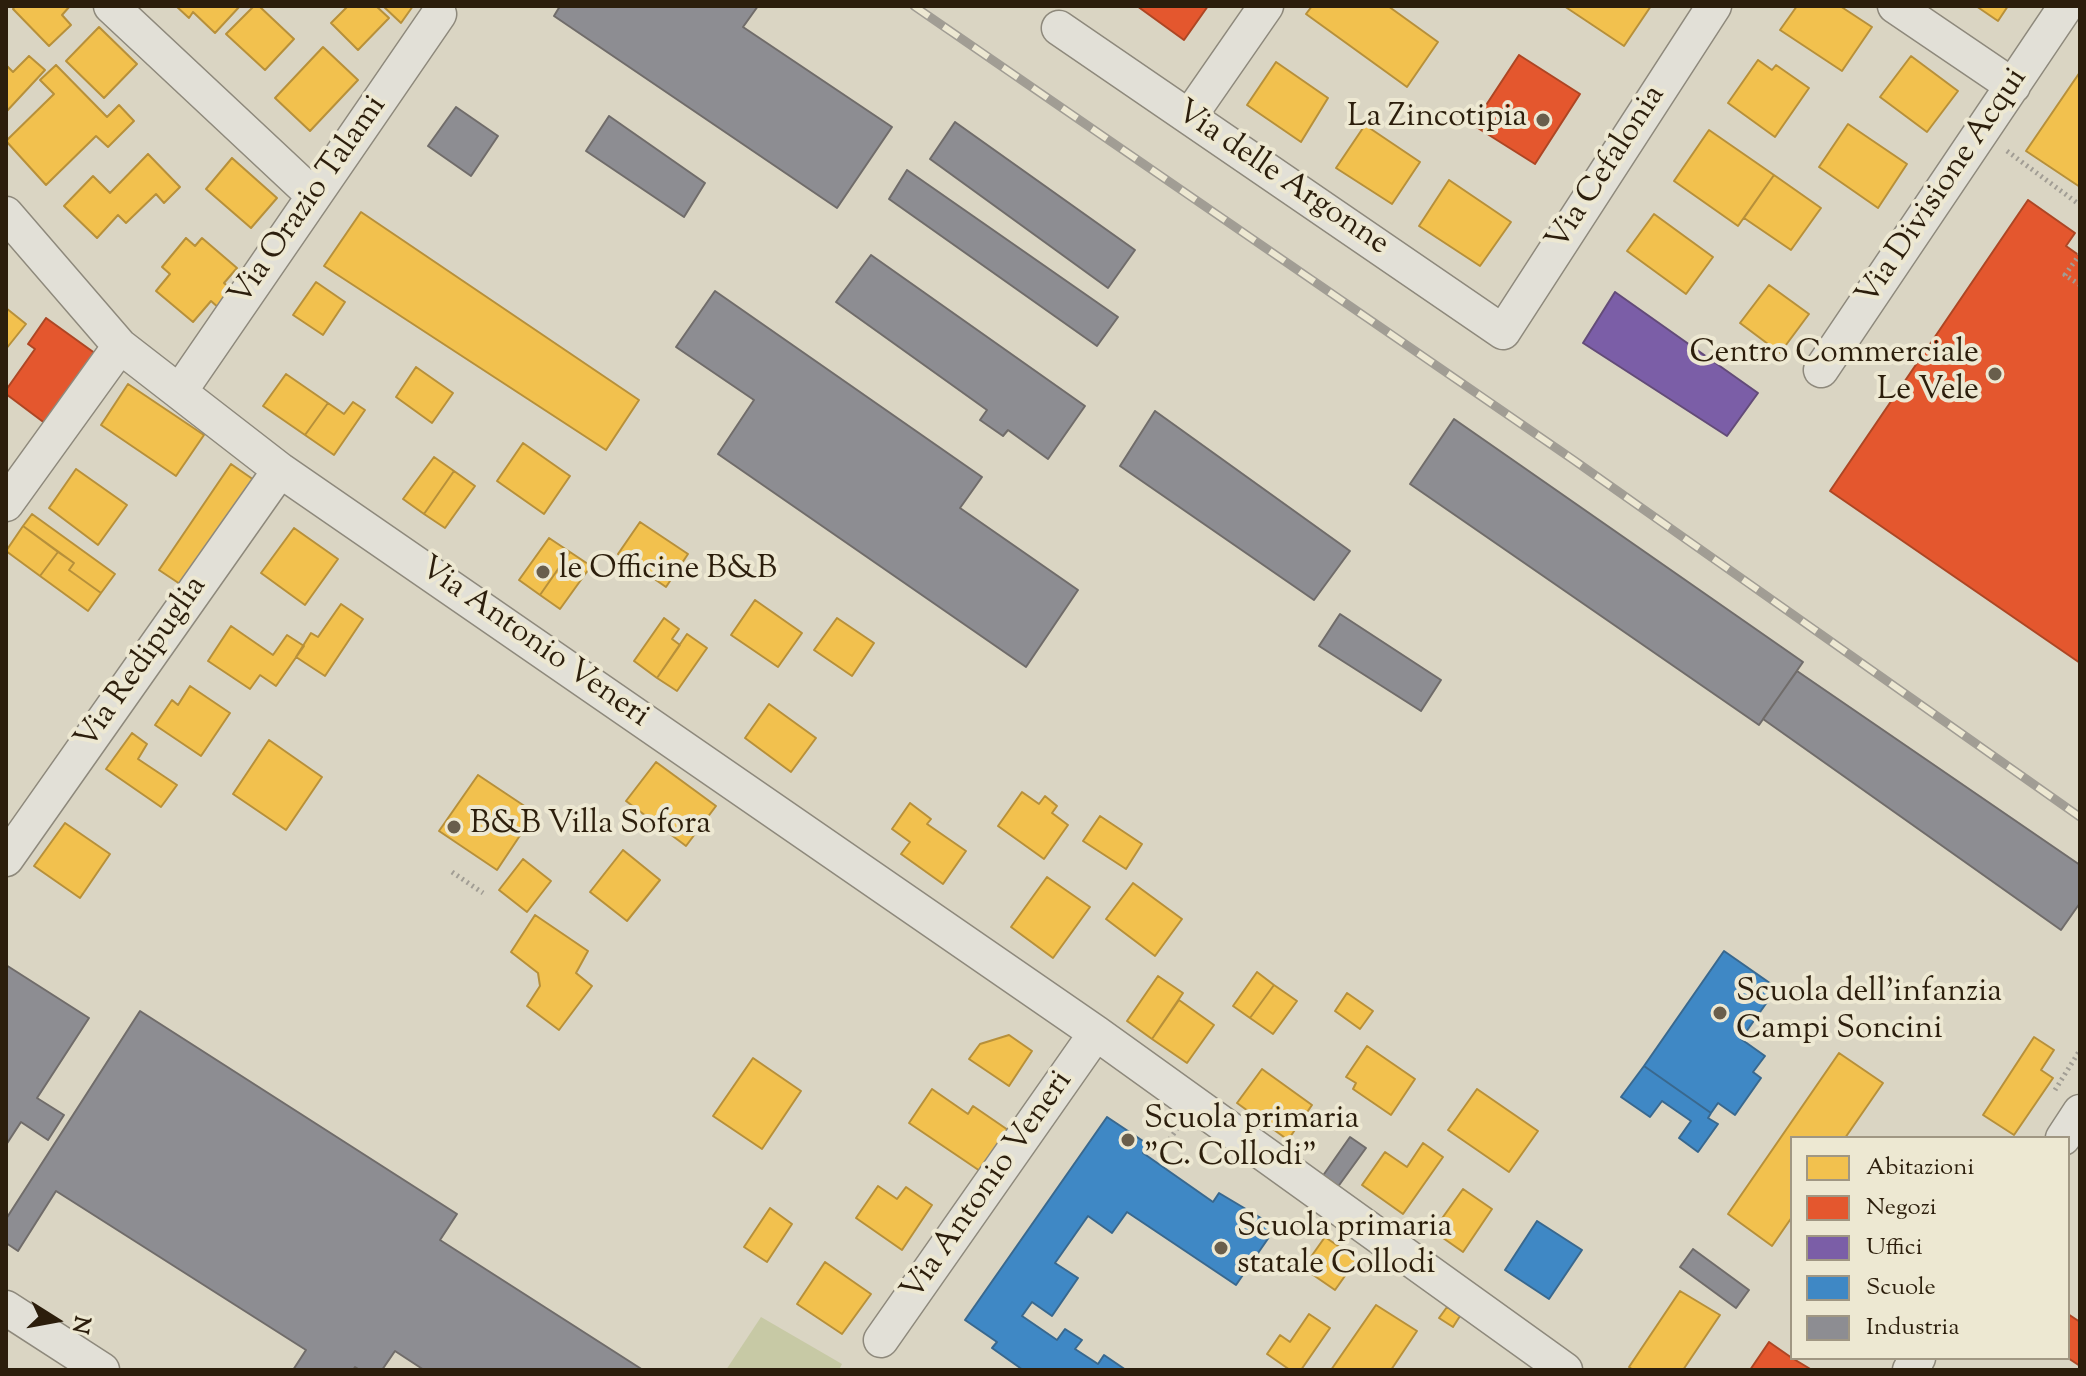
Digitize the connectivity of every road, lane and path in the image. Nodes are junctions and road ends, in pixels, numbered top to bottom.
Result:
1 (111, 6) edge
2 (1266, 6) edge
3 (1714, 6) edge
4 (1895, 6) edge
5 (2066, 6) edge
6 (439, 14) dead end
7 (1059, 28) dead end
8 (2013, 86) junction
9 (1189, 117) junction
10 (1981, 132) junction
11 (314, 196) junction
12 (2080, 205) edge
13 (6, 214) edge
14 (2080, 254) edge
15 (2080, 285) edge
16 (1503, 332) joint
17 (120, 346) junction
18 (1821, 370) dead end
19 (180, 391) junction
20 (280, 470) junction
21 (6, 504) edge
22 (6, 859) edge
23 (452, 872) dead end
24 (483, 893) dead end
25 (1096, 1033) junction
26 (2080, 1112) edge
27 (2064, 1136) edge
28 (6, 1308) edge
29 (881, 1340) dead end
30 (102, 1370) edge
31 (1565, 1370) edge

1 - 11 street
2 - 9 street
3 - 16 street, Via Cefalonia
4 - 8 street
5 - 8 street, Via Divisione Acqui
6 - 11 street, Via Orazio Talami
7 - 9 street, Via delle Argonne
8 - 10 street, Via Divisione Acqui
9 - 16 street, Via delle Argonne
10 - 12 path
10 - 18 street, Via Divisione Acqui
11 - 19 street, Via Orazio Talami
13 - 17 street, Via Antonio Veneri
14 - 15 path
17 - 19 street, Via Antonio Veneri
17 - 21 street
19 - 20 street, Via Antonio Veneri
20 - 22 street, Via Redipuglia
20 - 25 street, Via Antonio Veneri
23 - 24 path
25 - 29 street, Via Antonio Veneri
25 - 31 street, Via Antonio Veneri
26 - 27 street
28 - 30 street

